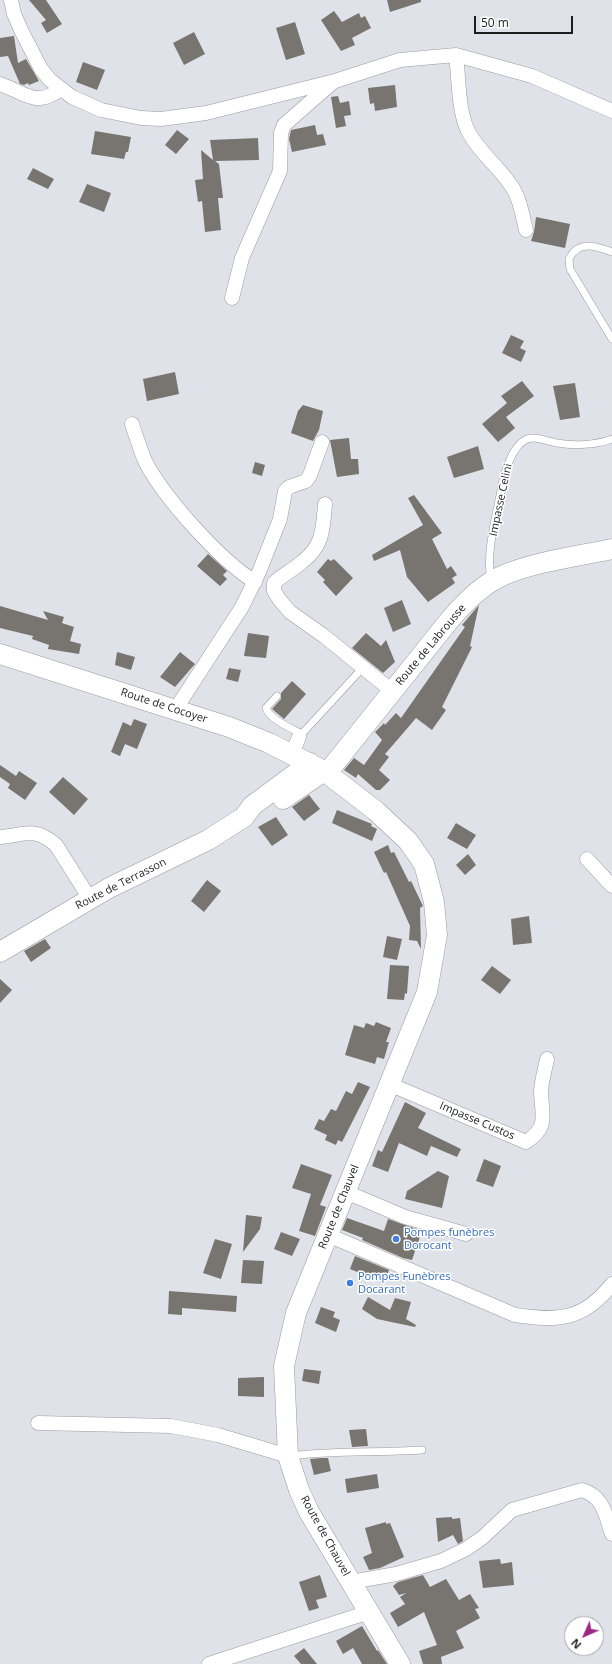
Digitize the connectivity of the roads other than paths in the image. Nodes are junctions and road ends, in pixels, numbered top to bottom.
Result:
1 (12, 0) edge
2 (456, 55) junction
3 (335, 81) junction
4 (0, 84) edge
5 (61, 89) junction
6 (612, 111) edge
7 (526, 230) dead end
8 (612, 252) edge
9 (232, 298) dead end
10 (612, 339) edge
11 (132, 424) dead end
12 (612, 439) edge
13 (322, 442) dead end
14 (325, 504) dead end
15 (612, 549) edge
16 (255, 582) junction
17 (492, 582) junction
18 (0, 654) edge
19 (357, 674) dead end
20 (392, 691) junction
21 (277, 696) dead end
22 (175, 710) junction
23 (295, 744) junction
24 (320, 769) junction
25 (283, 783) junction
26 (244, 817) junction
27 (0, 837) edge
28 (587, 859) dead end
29 (612, 886) edge
30 (90, 899) junction
31 (0, 952) edge
32 (547, 1059) dead end
33 (389, 1084) junction
34 (346, 1192) junction
35 (466, 1234) dead end
36 (328, 1235) junction
37 (612, 1284) edge
38 (38, 1423) dead end
39 (422, 1450) dead end
40 (288, 1456) junction
41 (612, 1534) edge
42 (351, 1582) junction
43 (369, 1612) junction
44 (209, 1664) edge
45 (400, 1664) edge

1 - 5 street
2 - 3 street
2 - 6 street
2 - 7 street
3 - 5 street
3 - 9 street
4 - 5 street
8 - 10 lane
11 - 16 street
12 - 17 lane, Impasse Celini
13 - 16 street
14 - 20 street
15 - 17 main road, Route de Labrousse
16 - 22 street
17 - 20 main road, Route de Labrousse
18 - 22 main road, Route de Cocoyer
19 - 23 lane
20 - 24 main road, Route de Labrousse
21 - 23 lane
22 - 23 main road, Route de Cocoyer
23 - 24 main road, Route de Cocoyer
23 - 25 main road
24 - 25 main road, Route de Terrasson
24 - 26 main road, Route de Terrasson
24 - 33 main road, Route de Chauvel
25 - 26 main road, Route de Terrasson
26 - 30 main road, Route de Terrasson
27 - 30 street
28 - 29 street
30 - 31 main road, Route de Terrasson
32 - 33 street, Impasse Custos
33 - 34 main road, Route de Chauvel
34 - 35 street
34 - 36 main road, Route de Chauvel
36 - 37 street
36 - 40 main road, Route de Chauvel
38 - 40 street
39 - 40 lane
40 - 42 main road, Route de Chauvel
41 - 42 street
42 - 43 main road, Route de Chauvel
43 - 44 street
43 - 45 main road, Route de Chauvel

